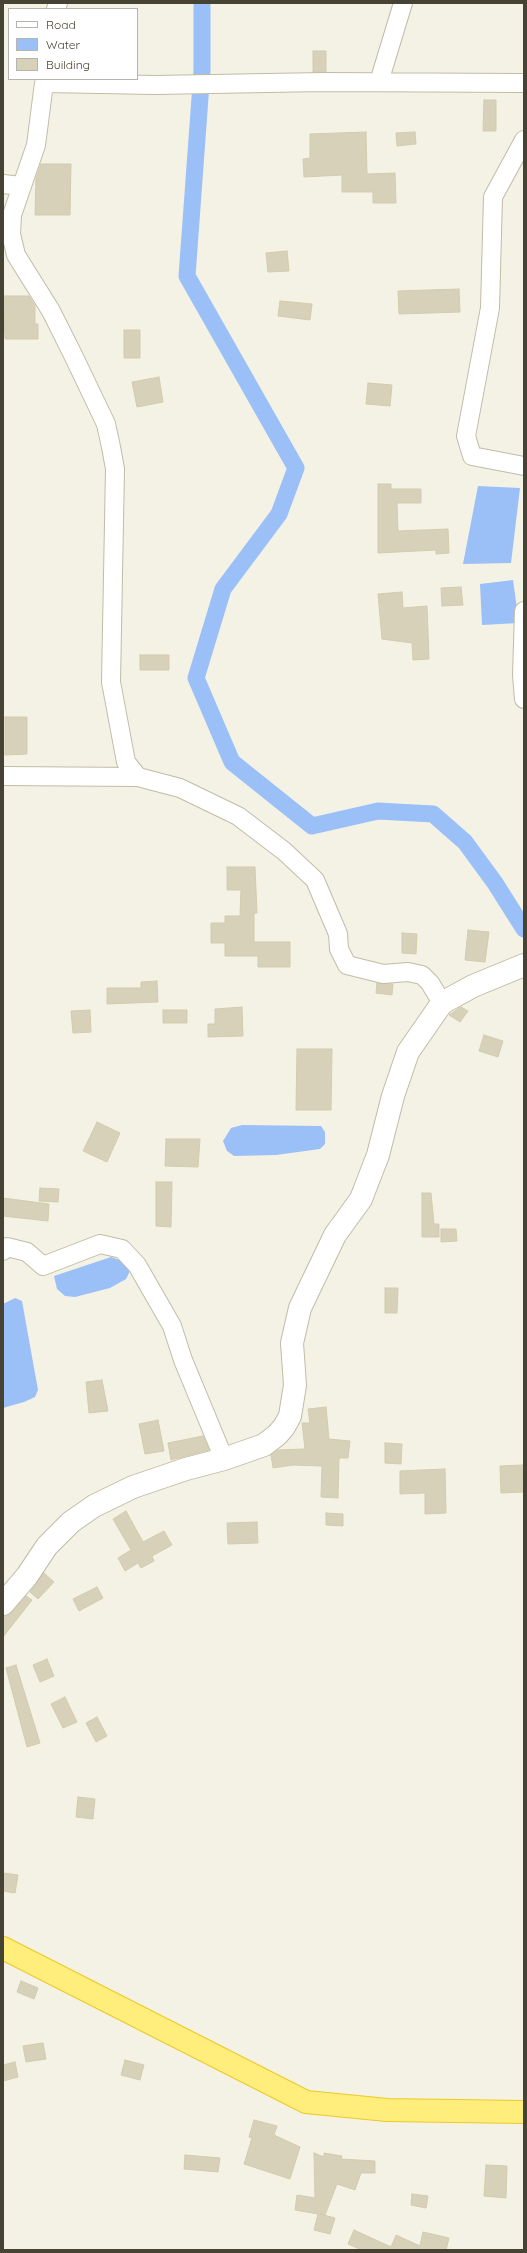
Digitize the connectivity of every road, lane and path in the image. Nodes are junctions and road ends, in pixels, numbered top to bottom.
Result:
1 (403, 3) edge
2 (44, 81) edge
3 (379, 82) junction
4 (524, 83) edge
5 (524, 140) edge
6 (3, 184) edge
7 (21, 186) junction
8 (524, 466) edge
9 (524, 611) edge
10 (524, 699) edge
11 (3, 776) edge
12 (138, 777) junction
13 (524, 965) edge
14 (442, 1003) junction
15 (3, 1251) edge
16 (224, 1460) junction
17 (3, 1604) edge
18 (3, 1948) edge
19 (524, 2112) edge

1 - 3 street
2 - 3 street
2 - 7 street
3 - 4 street
5 - 8 street
6 - 7 street
7 - 12 street
9 - 10 street
11 - 12 street
12 - 14 street
13 - 14 street
14 - 16 street
15 - 16 street
16 - 17 street
18 - 19 highway

